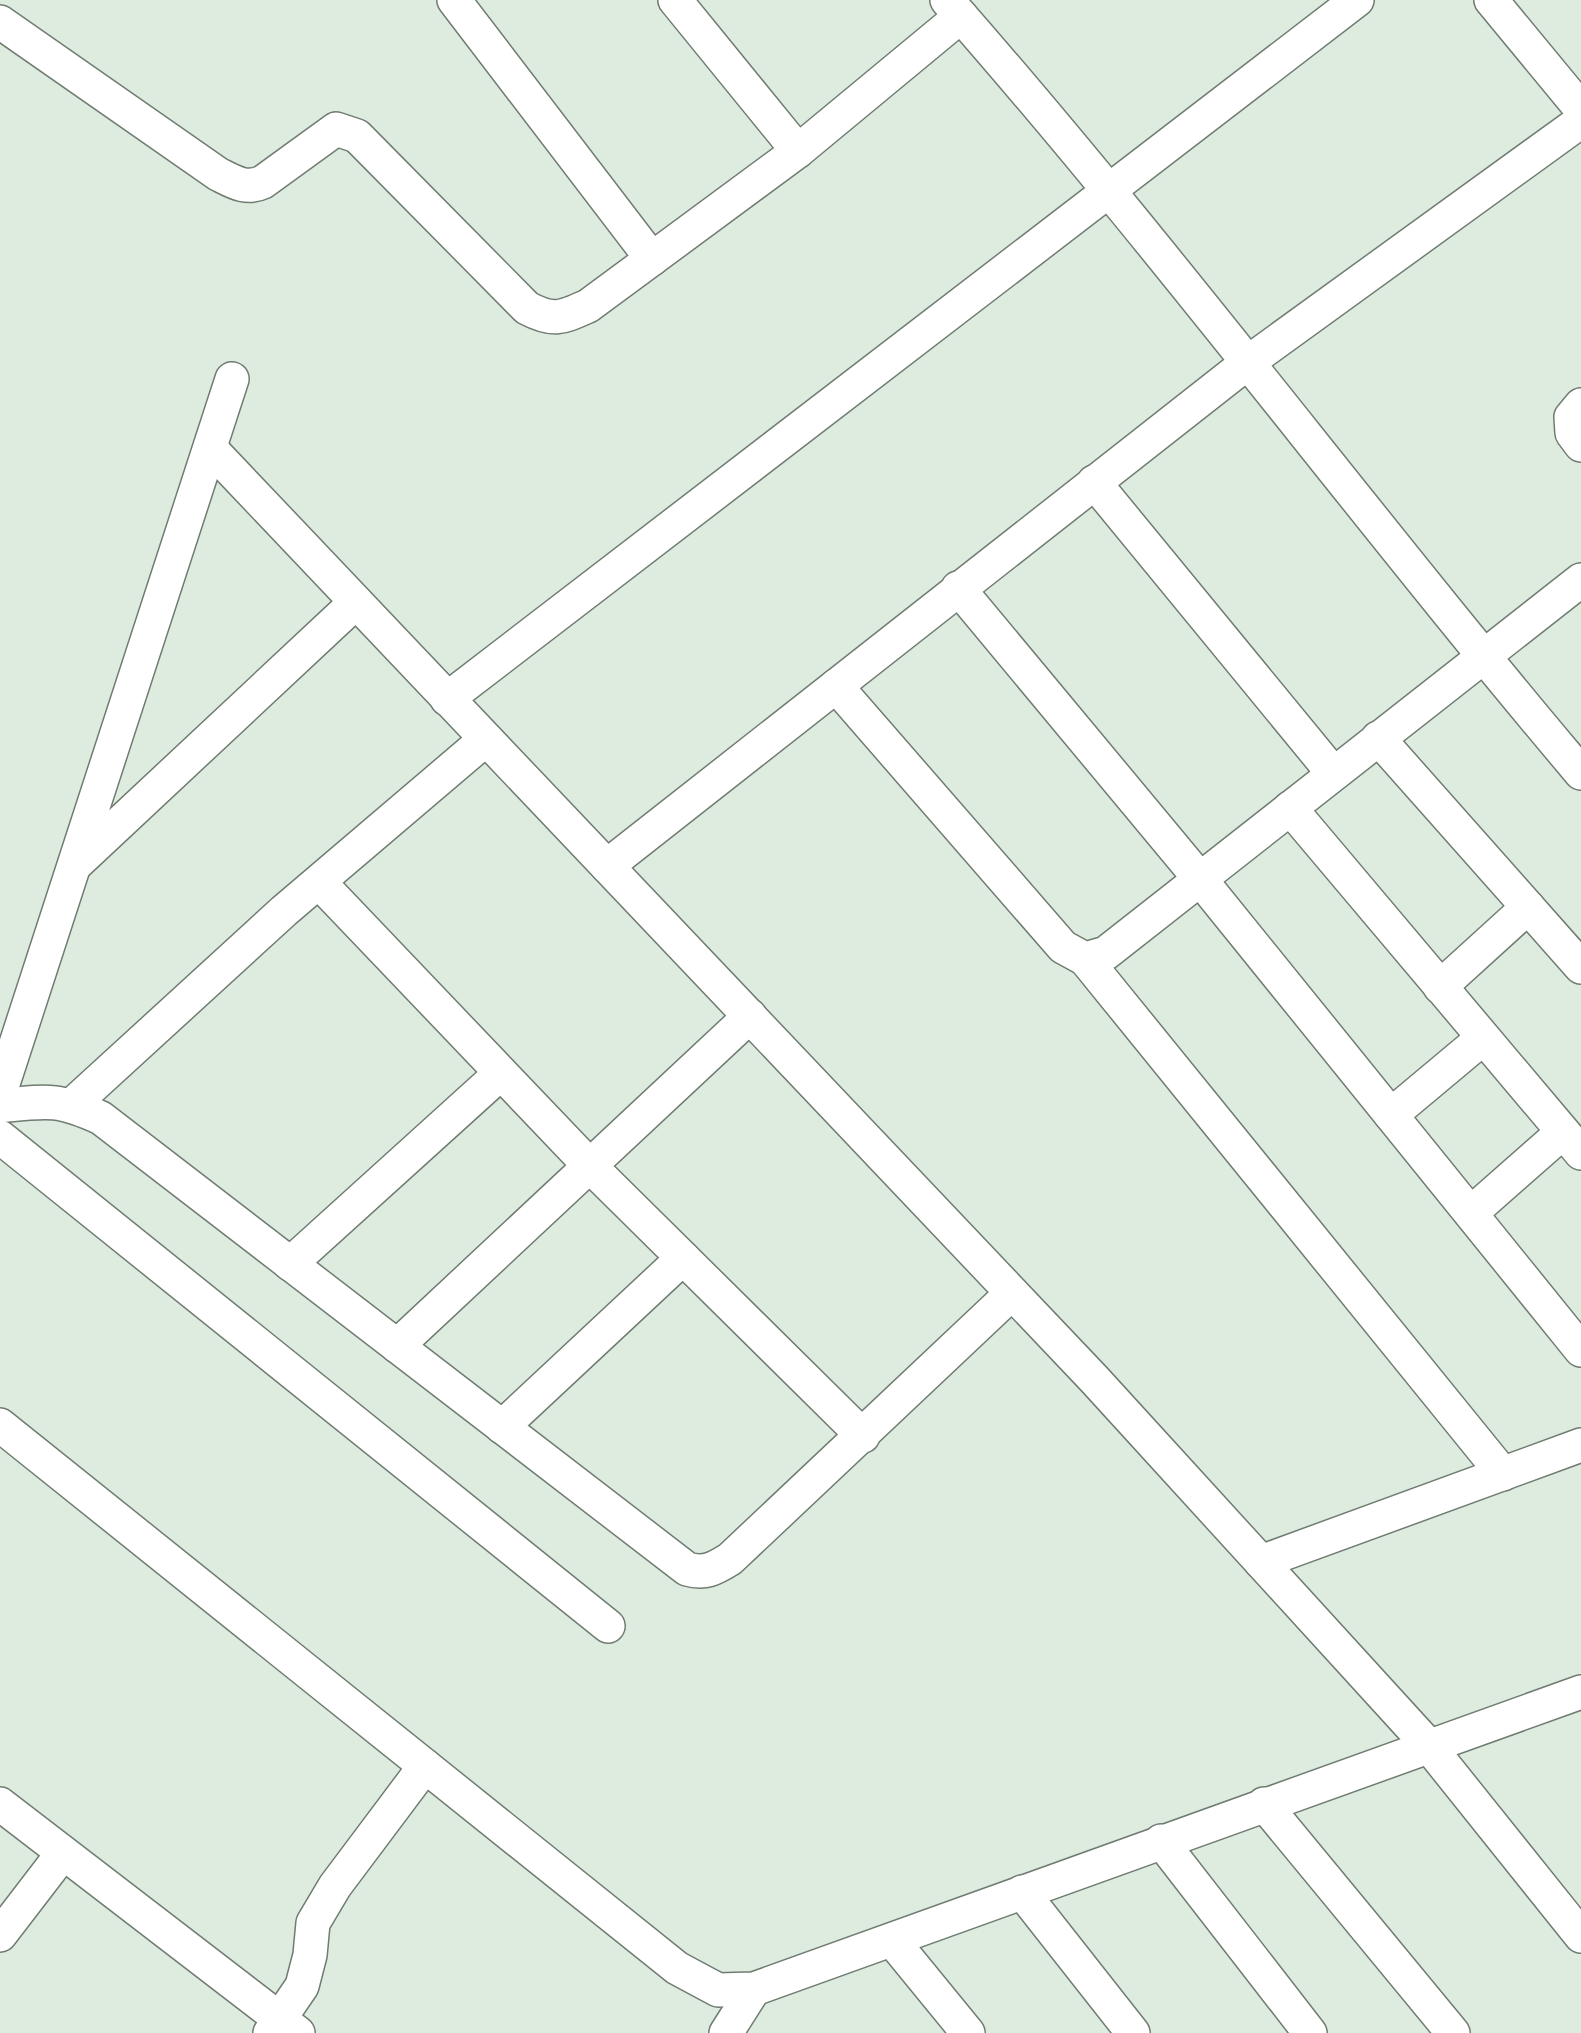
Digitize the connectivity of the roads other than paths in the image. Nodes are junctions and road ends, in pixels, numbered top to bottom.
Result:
1 (454, 0) edge
2 (675, 0) edge
3 (1357, 0) edge
4 (1491, 0) edge
5 (954, 8) edge
6 (0, 22) edge
7 (1581, 109) edge
8 (1581, 121) edge
9 (798, 151) junction
10 (1108, 191) junction
11 (652, 259) junction
12 (1247, 363) junction
13 (232, 379) dead end
14 (1581, 405) edge
15 (1581, 445) edge
16 (210, 448) junction
17 (1094, 482) junction
18 (1581, 580) edge
19 (958, 588) junction
20 (356, 602) junction
21 (1482, 656) junction
22 (836, 686) junction
23 (447, 699) junction
24 (1378, 738) junction
25 (486, 740) junction
26 (1333, 773) junction
27 (1581, 773) edge
28 (1290, 808) junction
29 (74, 865) junction
30 (607, 866) junction
31 (1200, 879) junction
32 (318, 882) junction
33 (1528, 907) junction
34 (1085, 959) junction
35 (1581, 967) edge
36 (1440, 987) junction
37 (750, 1016) junction
38 (1483, 1038) junction
39 (501, 1073) junction
40 (0, 1093) edge
41 (72, 1105) junction
42 (0, 1106) edge
43 (1391, 1115) junction
44 (0, 1137) edge
45 (1572, 1142) edge
46 (590, 1166) junction
47 (1471, 1214) junction
48 (683, 1258) junction
49 (290, 1264) junction
50 (1012, 1293) junction
51 (397, 1346) junction
52 (1581, 1350) edge
53 (0, 1425) edge
54 (502, 1427) junction
55 (863, 1436) junction
56 (1581, 1445) edge
57 (1503, 1474) junction
58 (1261, 1562) junction
59 (608, 1626) dead end
60 (1581, 1692) edge
61 (1428, 1745) junction
62 (425, 1766) junction
63 (0, 1804) edge
64 (1264, 1804) junction
65 (1161, 1841) junction
66 (63, 1853) junction
67 (1022, 1892) junction
68 (0, 1935) edge
69 (1581, 1936) edge
70 (892, 1940) junction
71 (754, 1989) junction
72 (283, 2028) edge
73 (726, 2033) edge
74 (969, 2033) edge
75 (1133, 2033) edge
76 (1310, 2033) edge
77 (1453, 2033) edge

1 - 11 street
2 - 9 street
3 - 10 street
4 - 7 street
5 - 9 street
5 - 10 street
6 - 11 street
8 - 12 street
9 - 11 street
10 - 12 street
10 - 23 street
12 - 17 street
12 - 21 street
13 - 16 street
14 - 15 street
16 - 20 street
16 - 29 street
17 - 19 street
17 - 26 street
18 - 21 street
19 - 22 street
19 - 31 street
20 - 23 street
20 - 29 street
21 - 24 street
21 - 27 street
22 - 30 street
22 - 34 street
23 - 25 street
24 - 26 street
24 - 33 street
25 - 30 street
25 - 32 street
26 - 28 street
28 - 31 street
28 - 36 street
29 - 40 street
30 - 37 street
31 - 34 street
31 - 43 street
32 - 39 street
32 - 41 street
33 - 35 street
33 - 36 street
34 - 57 street
36 - 38 street
37 - 46 street
37 - 50 street
38 - 43 street
38 - 45 street
39 - 46 street
39 - 49 street
41 - 42 street
41 - 49 street
43 - 47 street
44 - 59 street
45 - 47 street
46 - 48 street
46 - 51 street
47 - 52 street
48 - 54 street
48 - 55 street
49 - 51 street
50 - 55 street
50 - 58 street
51 - 54 street
53 - 62 street
54 - 55 street
56 - 57 street
57 - 58 street
58 - 61 street
60 - 61 street
61 - 64 street
61 - 69 street
62 - 71 street
62 - 72 street
63 - 66 street
64 - 65 street
64 - 77 street
65 - 67 street
65 - 76 street
66 - 68 street
66 - 72 street
67 - 70 street
67 - 75 street
70 - 71 street
70 - 74 street
71 - 73 street

